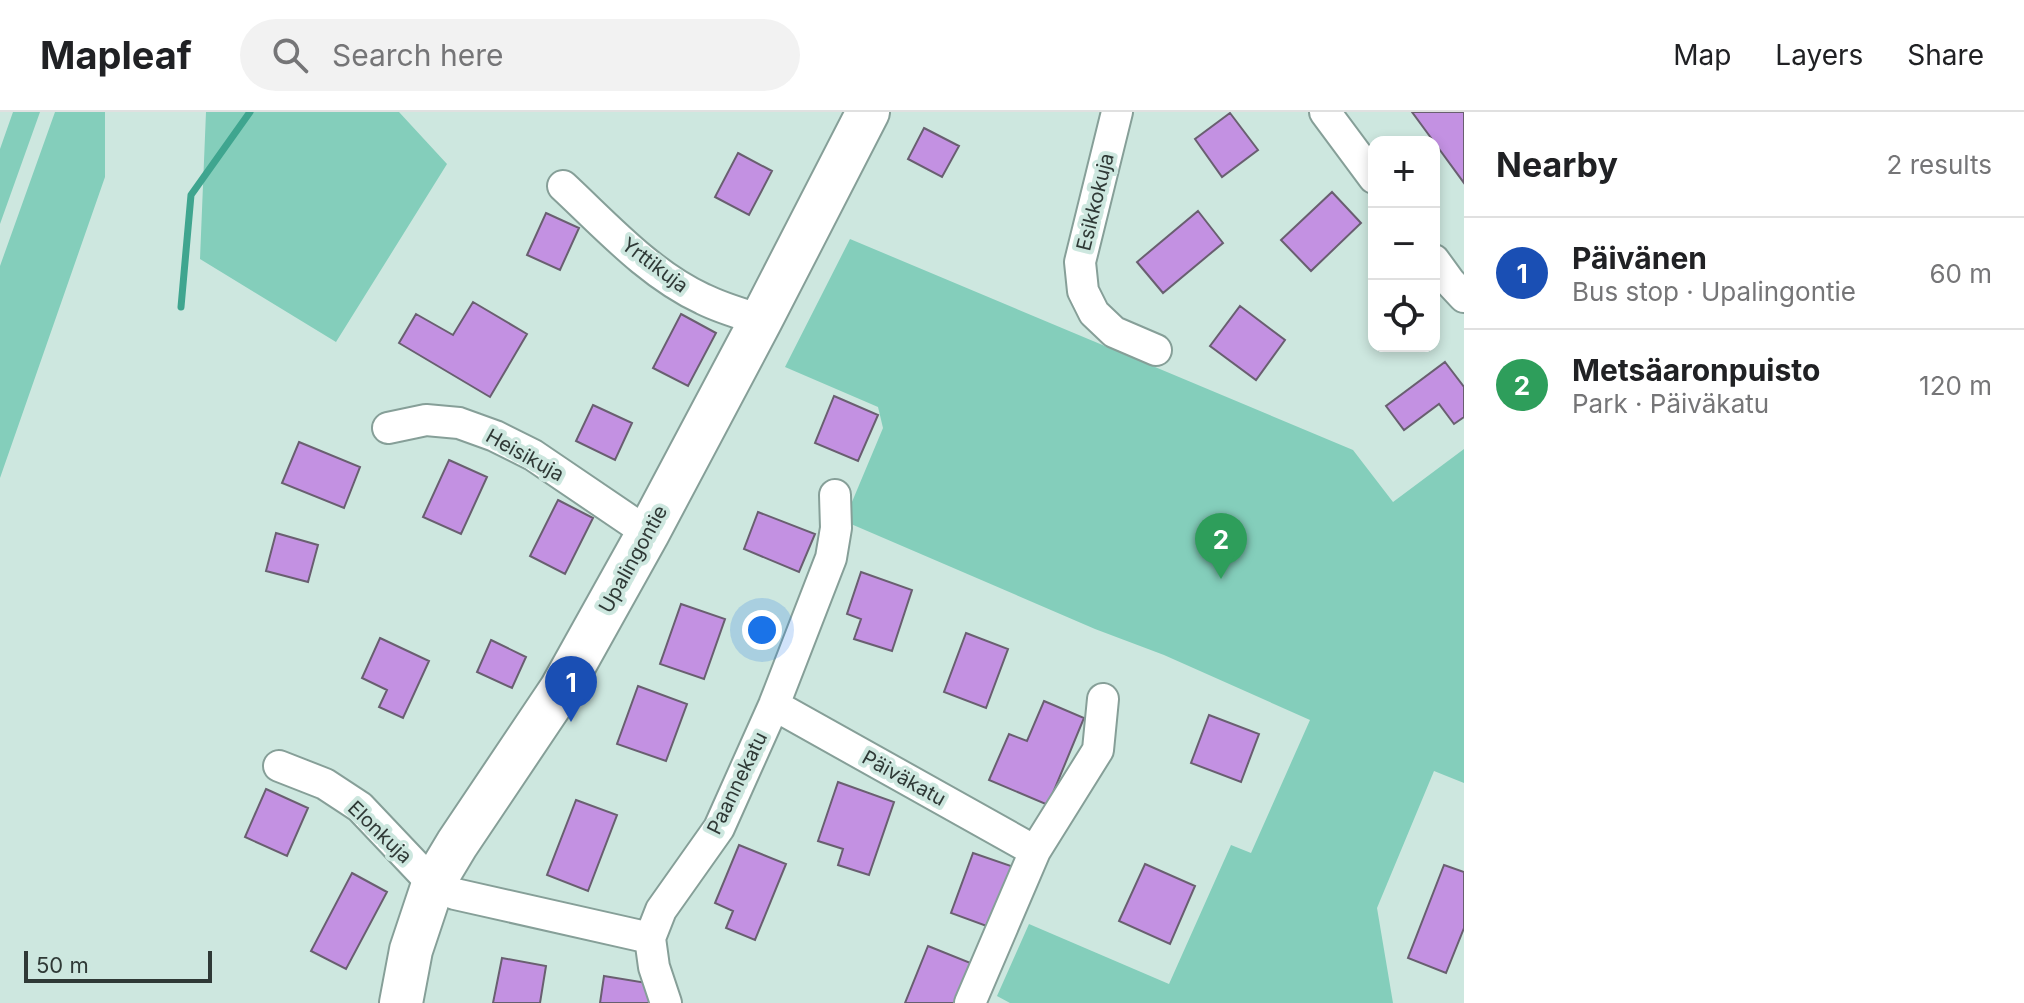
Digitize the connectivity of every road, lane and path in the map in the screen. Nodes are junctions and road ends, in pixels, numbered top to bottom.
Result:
1 (868, 112) edge
2 (1117, 112) edge
3 (1325, 112) edge
4 (1368, 170) edge
5 (563, 186) dead end
6 (1440, 268) edge
7 (1464, 297) edge
8 (761, 320) junction
9 (1156, 350) dead end
10 (388, 428) dead end
11 (835, 495) dead end
12 (648, 533) junction
13 (1103, 699) dead end
14 (774, 705) junction
15 (279, 766) dead end
16 (1035, 851) junction
17 (433, 884) junction
18 (650, 938) junction
19 (401, 1003) edge
20 (666, 1003) edge
21 (970, 1003) edge

1 - 8 street, Upalingontie
2 - 9 street, Esikkokuja
3 - 4 street
5 - 8 street, Yrttikuja
6 - 7 street
8 - 12 street, Upalingontie
10 - 12 street, Heisikuja
11 - 14 street, Paannekatu
12 - 17 street, Upalingontie
13 - 16 street
14 - 16 street, Päiväkatu
14 - 18 street, Paannekatu
15 - 17 street, Elonkuja
16 - 21 street
17 - 18 street
17 - 19 street, Upalingontie
18 - 20 street

